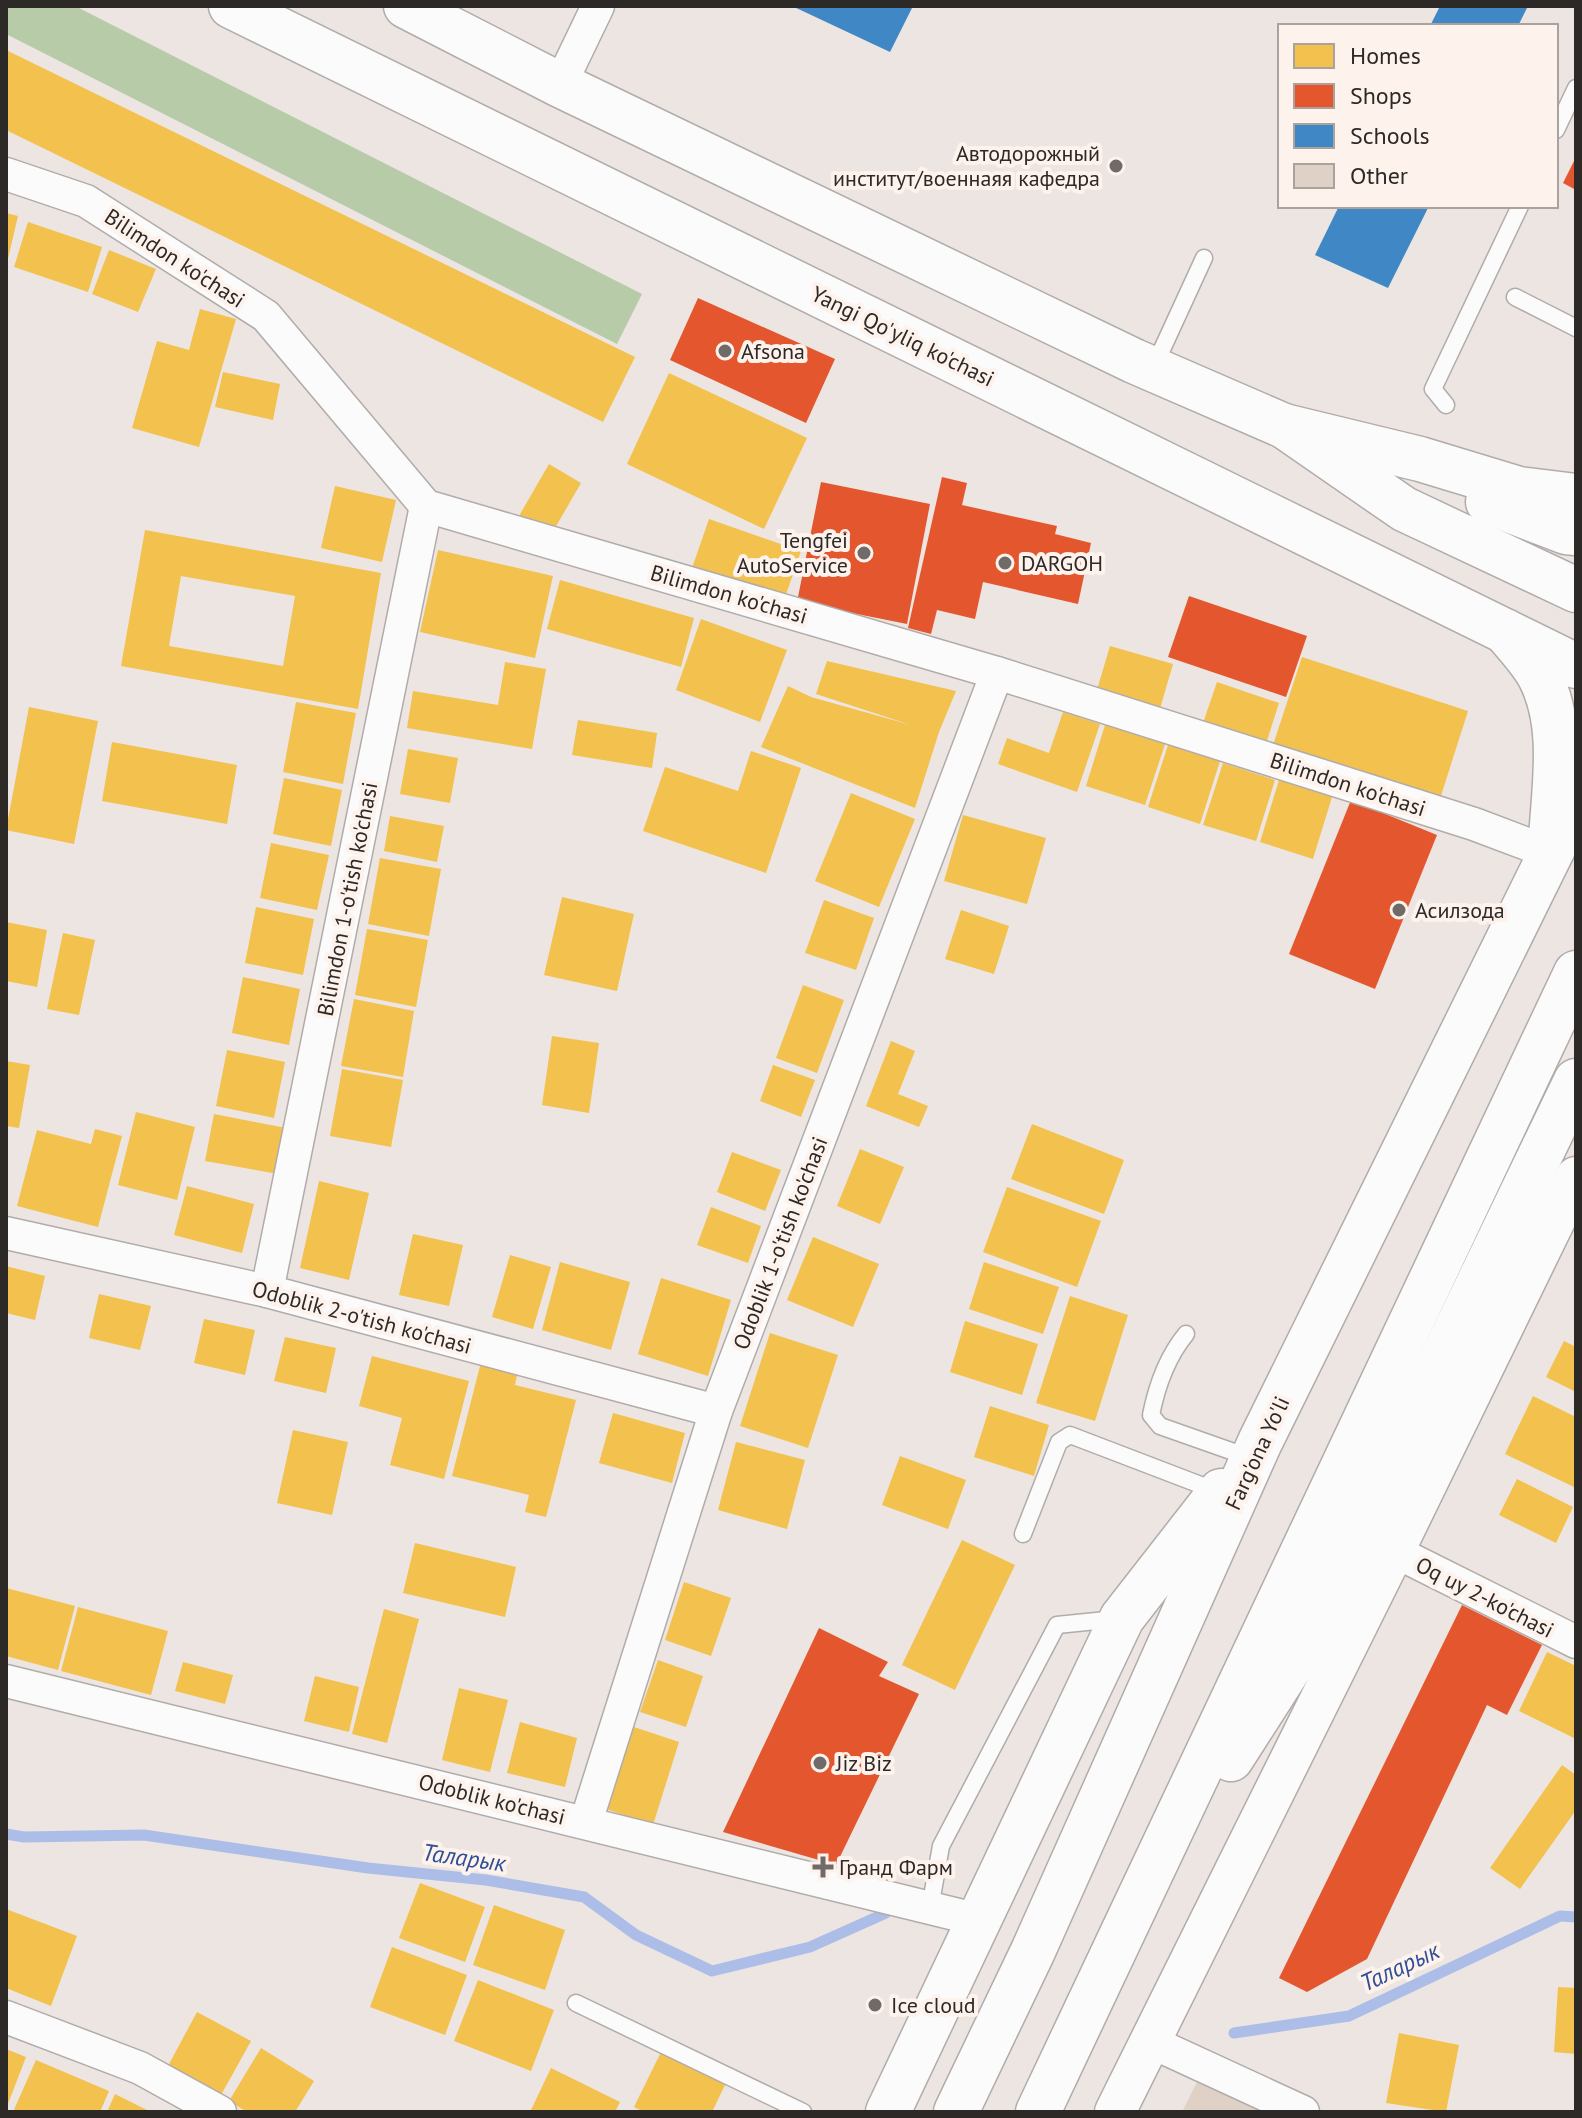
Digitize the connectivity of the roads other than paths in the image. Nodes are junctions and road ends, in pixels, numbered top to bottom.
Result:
1 (231, 6) edge
2 (406, 6) edge
3 (598, 6) edge
4 (560, 85) junction
5 (1576, 88) edge
6 (1558, 126) edge
7 (6, 174) edge
8 (1519, 208) edge
9 (1204, 258) dead end
10 (1515, 297) dead end
11 (1576, 328) edge
12 (1153, 370) junction
13 (1446, 405) dead end
14 (1284, 426) junction
15 (1368, 448) junction
16 (1576, 496) edge
17 (426, 506) junction
18 (1576, 533) edge
19 (1576, 590) edge
20 (1505, 631) junction
21 (1576, 666) edge
22 (997, 673) junction
23 (1576, 802) edge
24 (1551, 853) junction
25 (1576, 973) edge
26 (1576, 1081) edge
27 (1576, 1177) edge
28 (6, 1233) edge
29 (267, 1291) junction
30 (1186, 1334) dead end
31 (716, 1411) junction
32 (1254, 1450) junction
33 (1220, 1492) junction
34 (1023, 1534) dead end
35 (1394, 1551) junction
36 (1122, 1618) junction
37 (1576, 1642) edge
38 (6, 1681) edge
39 (586, 1822) junction
40 (930, 1908) junction
41 (1131, 1916) junction
42 (979, 1920) junction
43 (576, 2003) dead end
44 (6, 2017) edge
45 (1149, 2041) junction
46 (220, 2112) edge
47 (803, 2112) edge
48 (888, 2112) edge
49 (956, 2112) edge
50 (1038, 2112) edge
51 (1115, 2112) edge
52 (1303, 2112) edge

1 - 20 main road, Yangi Qo'yliq ko'chasi
2 - 4 main road
3 - 4 street
4 - 12 main road
5 - 6 lane
7 - 17 street, Bilimdon ko'chasi
8 - 13 lane
9 - 12 lane
10 - 11 lane
12 - 14 main road
14 - 15 main road
14 - 19 main road
15 - 16 main road
15 - 18 main road
17 - 22 street, Bilimdon ko'chasi
17 - 29 street, Bilimdon 1-o'tish ko'chasi
20 - 21 main road, Yangi Qo'yliq ko'chasi
20 - 24 main road
22 - 24 street, Bilimdon ko'chasi
22 - 31 street, Odoblik 1-o'tish ko'chasi
23 - 24 main road, Farg'ona Yo'li
24 - 32 main road, Farg'ona Yo'li
25 - 41 main road
26 - 41 main road
27 - 35 street
28 - 29 street, Odoblik 2-o'tish ko'chasi
29 - 31 street, Odoblik 2-o'tish ko'chasi
30 - 32 lane
31 - 39 street, Odoblik 1-o'tish ko'chasi
32 - 33 main road
32 - 49 main road, Farg'ona Yo'li
33 - 34 lane
33 - 36 main road
35 - 37 street, Oq uy 2-ko'chasi
35 - 45 street
36 - 40 lane
36 - 42 main road
38 - 39 street, Odoblik ko'chasi
39 - 40 street, Odoblik ko'chasi
40 - 42 street, Odoblik ko'chasi
41 - 50 main road
42 - 48 main road
43 - 47 lane
44 - 46 street
45 - 51 street
45 - 52 street

